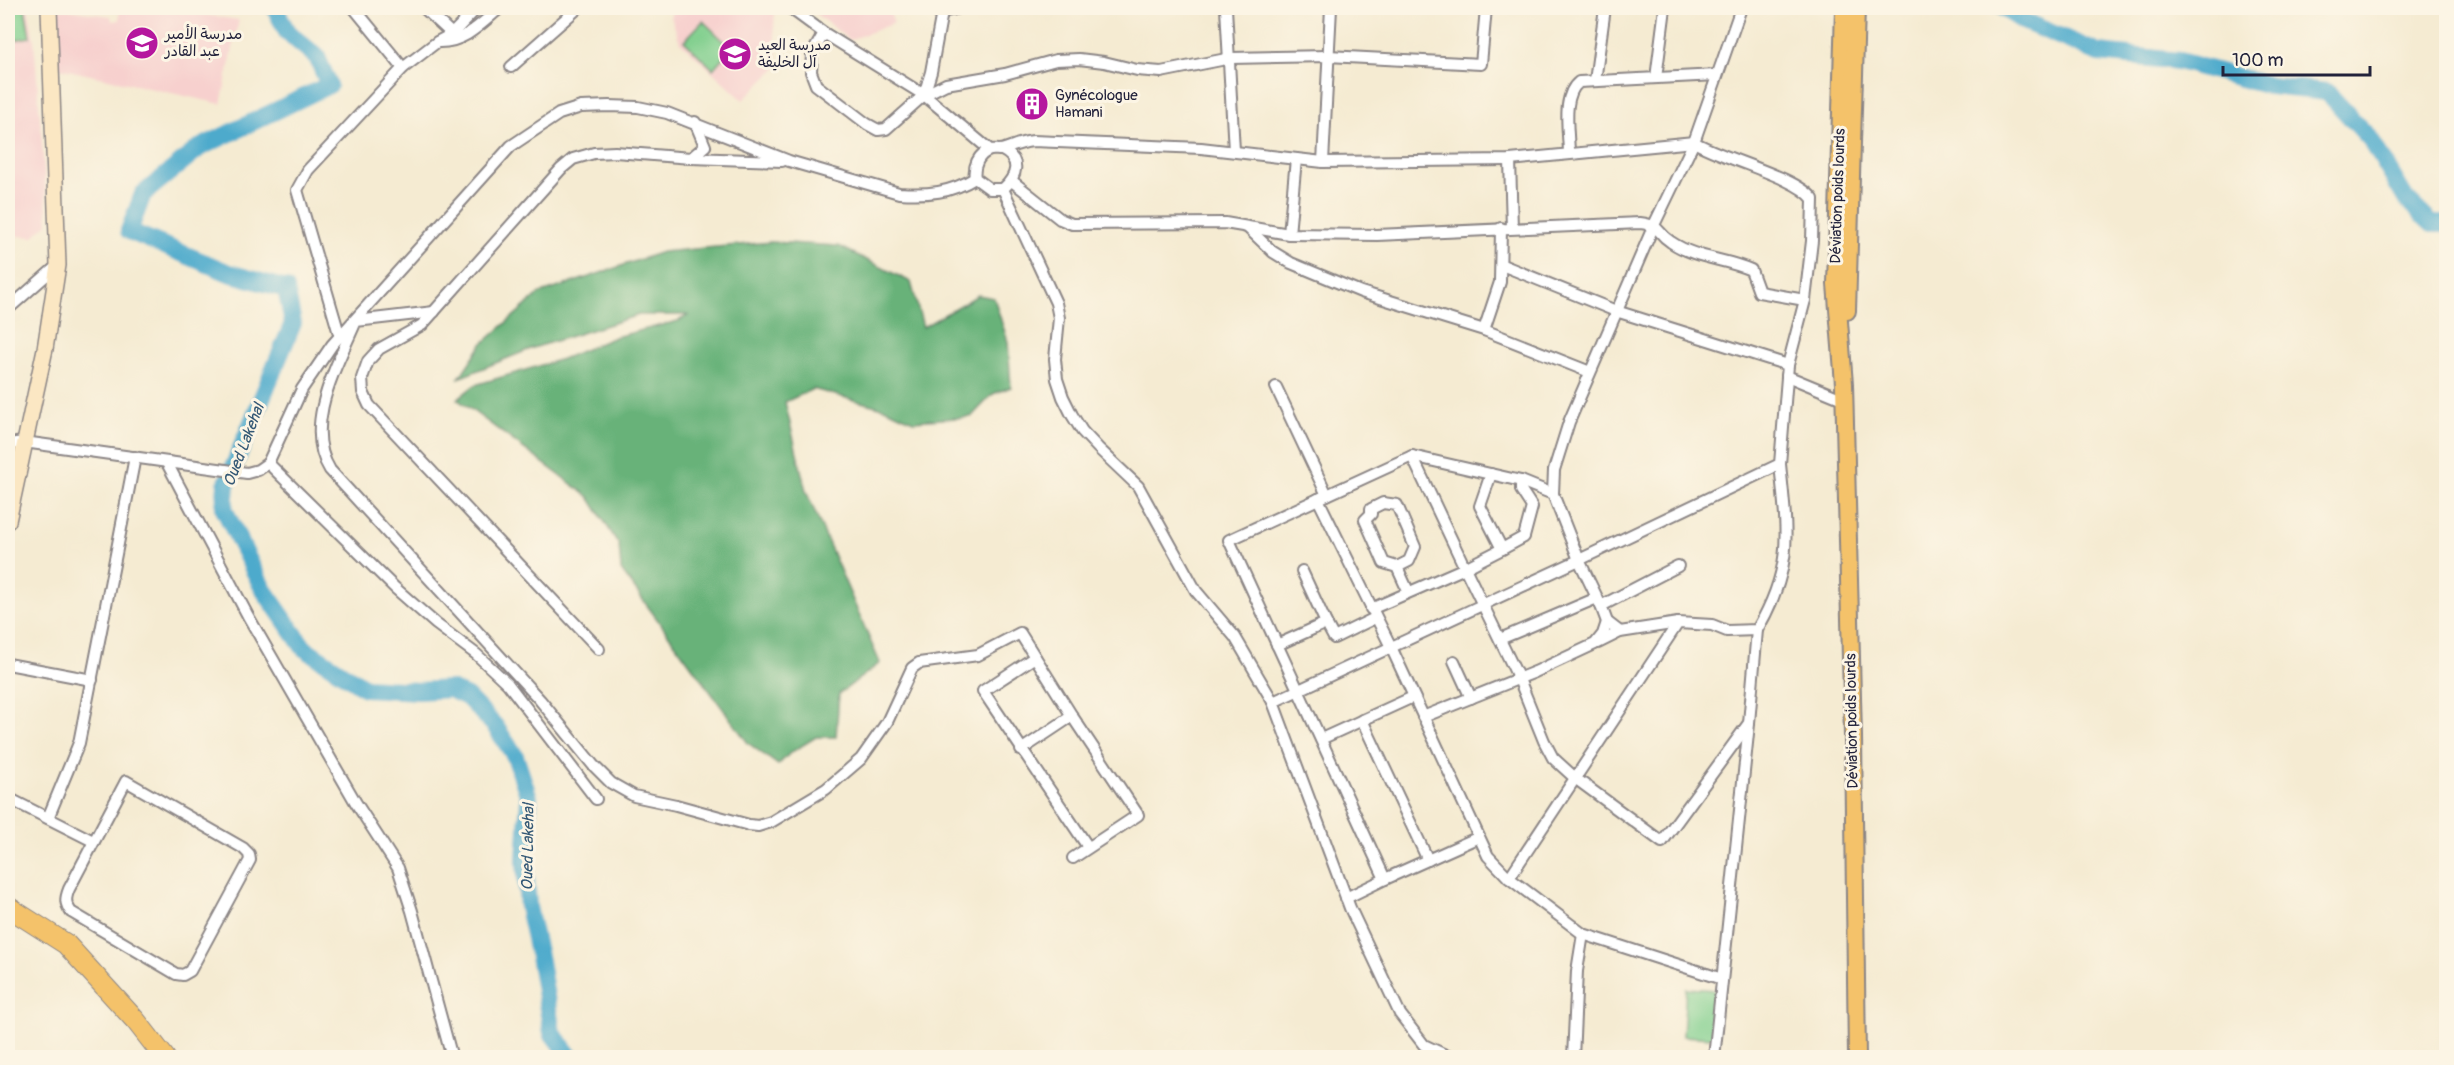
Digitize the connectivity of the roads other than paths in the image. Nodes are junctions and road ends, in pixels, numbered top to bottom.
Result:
1 (48, 8) edge
2 (355, 8) edge
3 (424, 8) edge
4 (477, 8) edge
5 (500, 8) edge
6 (578, 8) edge
7 (790, 8) edge
8 (960, 8) edge
9 (1226, 8) edge
10 (1331, 8) edge
11 (1486, 8) edge
12 (1605, 8) edge
13 (1665, 8) edge
14 (1741, 8) edge
15 (1844, 8) edge
16 (1856, 8) edge
17 (941, 10) edge
18 (824, 33) junction
19 (452, 34) junction
20 (437, 42) junction
21 (1328, 57) junction
22 (1231, 58) junction
23 (511, 67) dead end
24 (404, 68) junction
25 (1718, 75) junction
26 (1656, 78) junction
27 (1595, 81) junction
28 (924, 95) junction
29 (695, 122) junction
30 (1694, 142) junction
31 (996, 150) junction
32 (1234, 151) junction
33 (1569, 154) junction
34 (691, 158) junction
35 (1296, 159) junction
36 (1510, 160) junction
37 (789, 161) junction
38 (1323, 162) junction
39 (975, 178) junction
40 (1012, 181) junction
41 (1003, 189) junction
42 (1654, 225) junction
43 (1247, 227) junction
44 (1507, 228) junction
45 (1289, 234) junction
46 (58, 265) junction
47 (1502, 266) junction
48 (1805, 300) junction
49 (8, 309) edge
50 (1616, 311) junction
51 (434, 312) junction
52 (356, 321) junction
53 (1484, 330) junction
54 (340, 337) junction
55 (1788, 371) junction
56 (1590, 372) junction
57 (1276, 387) dead end
58 (1844, 392) junction
59 (24, 442) junction
60 (8, 444) edge
61 (1412, 456) junction
62 (135, 457) junction
63 (167, 463) junction
64 (268, 463) junction
65 (1780, 464) junction
66 (1491, 474) junction
67 (1521, 481) junction
68 (1553, 494) junction
69 (1323, 497) junction
70 (8, 521) edge
71 (1502, 549) junction
72 (1579, 560) junction
73 (1678, 566) dead end
74 (1397, 567) junction
75 (1465, 568) junction
76 (1302, 571) dead end
77 (1408, 591) junction
78 (1599, 602) junction
79 (1483, 604) junction
80 (1373, 614) junction
81 (1606, 622) junction
82 (1326, 623) junction
83 (1678, 623) junction
84 (1758, 630) junction
85 (1620, 632) junction
86 (1500, 639) junction
87 (1595, 644) junction
88 (1277, 645) junction
89 (1391, 647) junction
90 (599, 649) dead end
91 (1035, 657) junction
92 (1454, 661) dead end
93 (8, 664) edge
94 (1519, 679) junction
95 (93, 680) junction
96 (1299, 690) junction
97 (1413, 697) junction
98 (1471, 698) junction
99 (1273, 702) junction
100 (1072, 716) junction
101 (1423, 717) junction
102 (1362, 720) junction
103 (1749, 723) junction
104 (1321, 739) junction
105 (1021, 750) junction
106 (1575, 778) junction
107 (8, 798) edge
108 (596, 799) dead end
109 (48, 818) junction
110 (1479, 837) junction
111 (93, 841) junction
112 (1088, 847) junction
113 (1073, 858) dead end
114 (1428, 860) junction
115 (1509, 878) junction
116 (1385, 879) junction
117 (1346, 898) junction
118 (8, 907) edge
119 (8, 920) edge
120 (1583, 934) junction
121 (82, 963) junction
122 (1722, 979) junction
123 (165, 1058) edge
124 (452, 1058) edge
125 (1452, 1058) edge
126 (1573, 1058) edge
127 (1714, 1058) edge
128 (1857, 1058) edge

1 - 46 main road
2 - 24 street
3 - 19 street
4 - 19 street
5 - 20 street
6 - 23 street
7 - 18 street
8 - 17 street
9 - 22 street
10 - 21 street
11 - 21 street
12 - 27 street
13 - 26 street
14 - 25 street
15 - 58 main road, Déviation poids lourds
16 - 58 main road, Déviation poids lourds
17 - 28 street
18 - 28 street
18 - 28 street
19 - 20 street
20 - 24 street
21 - 22 street
21 - 38 street
22 - 28 street
22 - 32 street
24 - 54 street
25 - 26 street
25 - 30 street
26 - 27 street
27 - 33 street
28 - 31 street
29 - 34 street
29 - 37 street
29 - 52 street
30 - 33 street
30 - 42 street
30 - 48 street
31 - 32 street
31 - 39 street
31 - 40 street
32 - 35 street
33 - 36 street
34 - 37 street
34 - 51 street
35 - 38 street
35 - 45 street
36 - 38 street
36 - 44 street
37 - 39 street
39 - 41 street
40 - 41 street
40 - 43 street
41 - 99 street
42 - 44 street
42 - 48 street
42 - 50 street
43 - 45 street
43 - 53 street
44 - 45 street
44 - 47 street
46 - 49 street
46 - 59 main road
47 - 50 street
47 - 53 street
48 - 55 street
50 - 55 street
50 - 56 street
51 - 52 street
51 - 90 street
52 - 54 street
52 - 91 street
53 - 56 street
54 - 64 street
55 - 58 street
55 - 65 street
56 - 68 street
57 - 69 street
58 - 128 main road, Déviation poids lourds
59 - 60 street
59 - 62 street
59 - 70 main road
61 - 66 street
61 - 69 street
61 - 75 street
62 - 63 street
62 - 95 street
63 - 64 street
63 - 124 street
64 - 108 street
65 - 72 street
65 - 84 street
66 - 67 street
66 - 71 street
67 - 68 street
67 - 71 street
68 - 72 street
69 - 80 street
69 - 88 street
71 - 75 street
72 - 78 street
72 - 79 street
73 - 78 street
74 - 74 street
74 - 77 street
75 - 77 street
75 - 79 street
76 - 82 street
77 - 80 street
78 - 81 street
78 - 86 street
79 - 86 street
79 - 89 street
80 - 82 street
80 - 89 street
81 - 85 street
81 - 87 street
82 - 88 street
83 - 84 street
83 - 85 street
83 - 106 street
84 - 103 street
85 - 87 street
86 - 94 street
87 - 94 street
88 - 96 street
89 - 96 street
89 - 97 street
91 - 100 street
91 - 105 street
92 - 98 street
93 - 95 street
94 - 98 street
94 - 106 street
95 - 109 street
96 - 99 street
96 - 104 street
97 - 101 street
97 - 102 street
98 - 101 street
99 - 117 street
100 - 105 street
100 - 112 street
101 - 110 street
102 - 104 street
102 - 114 street
103 - 106 street
103 - 122 street
104 - 116 street
105 - 112 street
106 - 115 street
107 - 109 street
109 - 111 street
110 - 114 street
110 - 115 street
111 - 111 street
112 - 113 street
114 - 116 street
115 - 120 street
116 - 117 street
117 - 125 street
118 - 121 highway
119 - 121 highway
120 - 122 street
120 - 126 street
121 - 123 highway
122 - 127 street

